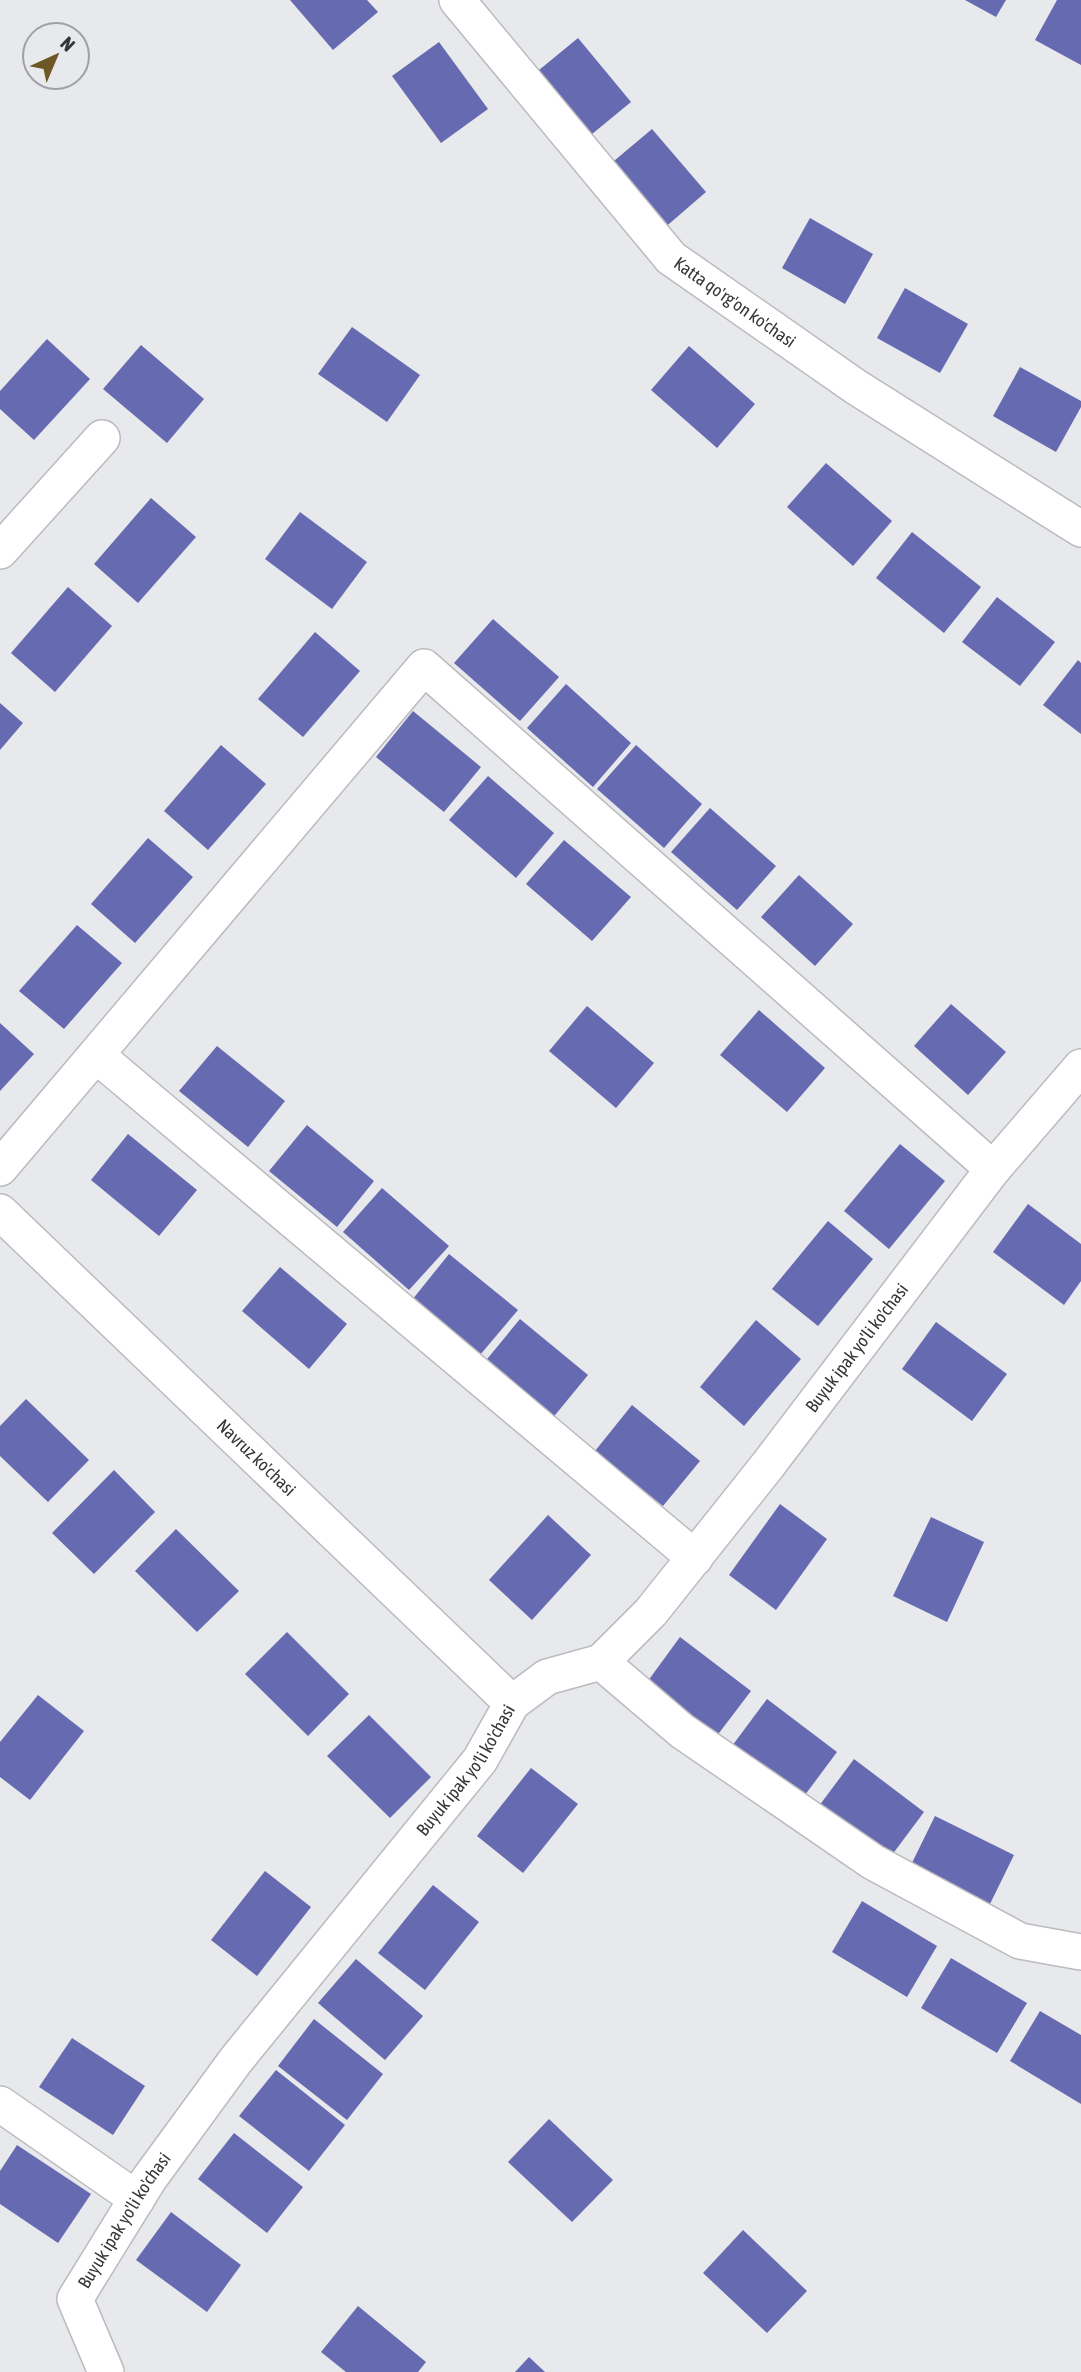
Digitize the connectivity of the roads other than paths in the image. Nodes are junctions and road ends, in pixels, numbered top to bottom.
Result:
1 (457, 0) edge
2 (102, 438) dead end
3 (1081, 529) edge
4 (0, 551) edge
5 (96, 1055) junction
6 (1081, 1067) edge
7 (0, 1168) edge
8 (993, 1169) junction
9 (0, 1213) edge
10 (695, 1558) junction
11 (601, 1662) junction
12 (512, 1703) junction
13 (1081, 1952) edge
14 (0, 2104) edge
15 (137, 2199) junction
16 (106, 2372) edge

1 - 3 street, Katta qo'rg'on ko'chasi
2 - 4 street
5 - 7 street
5 - 8 street
5 - 10 street
6 - 8 street, Buyuk ipak yo'li ko'chasi
8 - 10 street, Buyuk ipak yo'li ko'chasi
9 - 12 street, Navruz ko'chasi
10 - 11 street, Buyuk ipak yo'li ko'chasi
11 - 12 street, Buyuk ipak yo'li ko'chasi
11 - 13 street
12 - 15 street, Buyuk ipak yo'li ko'chasi
14 - 15 street
15 - 16 street, Buyuk ipak yo'li ko'chasi

